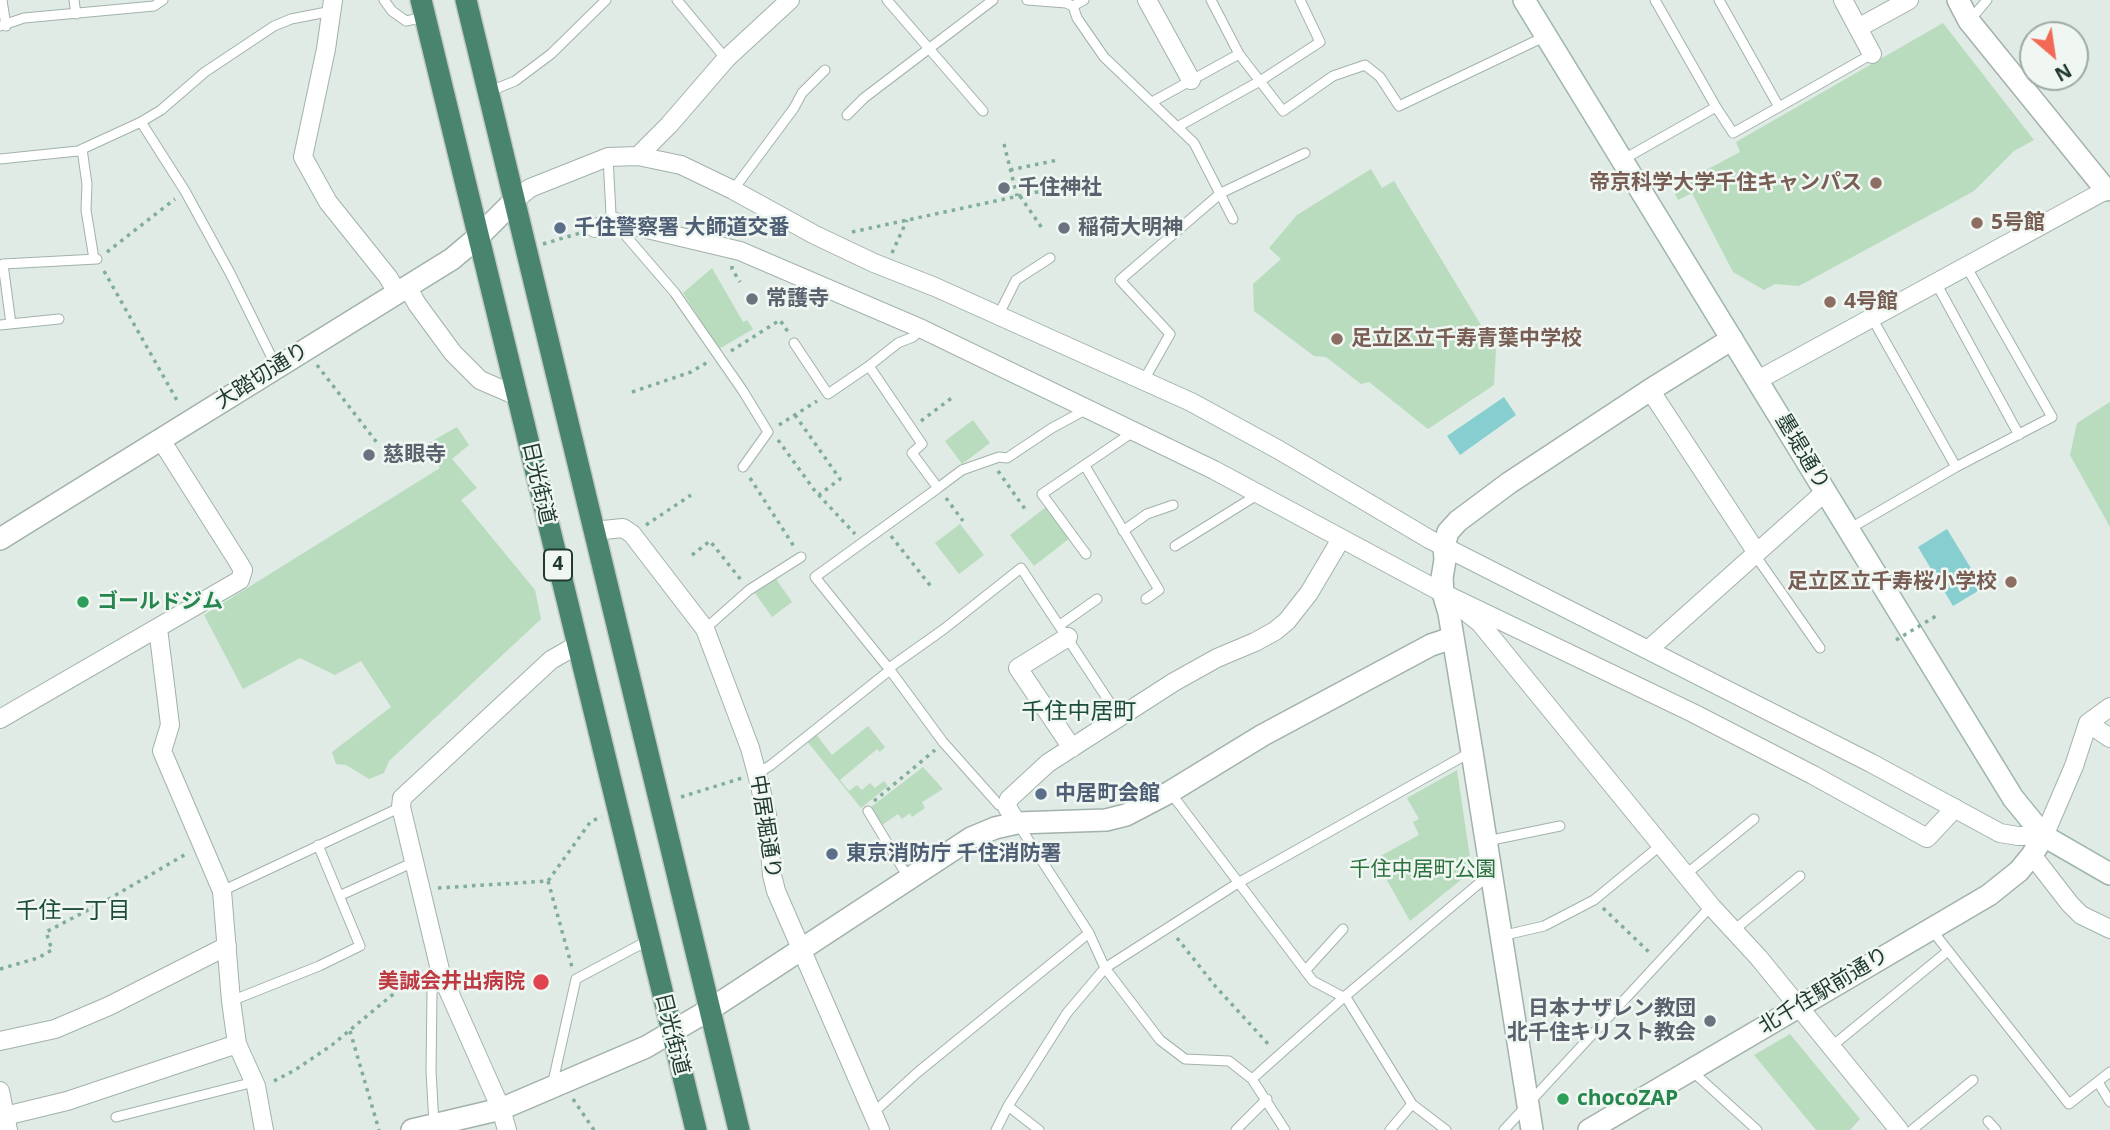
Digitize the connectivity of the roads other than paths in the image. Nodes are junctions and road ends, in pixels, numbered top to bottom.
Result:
1 (74, 0) edge
2 (163, 0) edge
3 (384, 0) edge
4 (466, 0) edge
5 (606, 0) edge
6 (677, 0) edge
7 (790, 0) edge
8 (887, 0) edge
9 (993, 0) edge
10 (1027, 0) edge
11 (1084, 0) edge
12 (1147, 0) edge
13 (1211, 0) edge
14 (1300, 0) edge
15 (1524, 0) edge
16 (1656, 0) edge
17 (1718, 0) edge
18 (1843, 0) edge
19 (1909, 0) edge
20 (1958, 0) edge
21 (1987, 0) edge
22 (2, 2) edge
23 (332, 5) edge
24 (1073, 6) junction
25 (423, 8) edge
26 (76, 15) junction
27 (1969, 21) junction
28 (3, 26) edge
29 (1858, 28) junction
30 (1546, 36) junction
31 (929, 48) junction
32 (1239, 54) junction
33 (1872, 54) joint
34 (726, 59) junction
35 (825, 70) dead end
36 (1191, 80) junction
37 (1261, 81) junction
38 (488, 92) junction
39 (1152, 102) junction
40 (1716, 107) junction
41 (1779, 107) junction
42 (983, 111) dead end
43 (847, 115) dead end
44 (141, 122) junction
45 (1179, 127) junction
46 (82, 149) junction
47 (1305, 153) dead end
48 (638, 156) junction
49 (608, 157) junction
50 (0, 159) edge
51 (1622, 160) junction
52 (733, 190) junction
53 (1221, 194) junction
54 (2108, 194) edge
55 (514, 201) junction
56 (1233, 219) dead end
57 (614, 222) junction
58 (595, 228) road end
59 (478, 237) junction
60 (1050, 258) dead end
61 (1966, 266) junction
62 (1936, 283) junction
63 (402, 289) junction
64 (998, 316) junction
65 (1872, 318) junction
66 (59, 319) dead end
67 (10, 324) junction
68 (0, 325) edge
69 (922, 329) junction
70 (1732, 339) junction
71 (794, 343) road end
72 (869, 366) junction
73 (276, 368) junction
74 (1144, 380) junction
75 (1758, 380) junction
76 (1650, 390) junction
77 (517, 396) junction
78 (1087, 409) junction
79 (1133, 432) junction
80 (2019, 435) junction
81 (161, 440) junction
82 (1085, 466) junction
83 (743, 467) road end
84 (1956, 467) junction
85 (938, 488) junction
86 (1826, 491) junction
87 (1257, 495) junction
88 (1173, 505) dead end
89 (1849, 529) junction
90 (593, 531) junction
91 (1123, 531) junction
92 (0, 539) edge
93 (1341, 539) junction
94 (1175, 546) dead end
95 (1444, 546) junction
96 (1086, 554) dead end
97 (1756, 554) junction
98 (801, 557) road end
99 (1443, 593) junction
100 (1097, 599) dead end
101 (1146, 599) dead end
102 (158, 628) junction
103 (705, 629) junction
104 (1064, 631) junction
105 (1452, 638) junction
106 (577, 645) junction
107 (1821, 648) dead end
108 (1648, 650) junction
109 (889, 669) junction
110 (2110, 707) edge
111 (1120, 718) junction
112 (0, 719) edge
113 (2088, 723) junction
114 (2110, 738) edge
115 (1072, 748) junction
116 (1472, 752) junction
117 (757, 774) junction
118 (1170, 792) junction
119 (401, 807) junction
120 (1955, 808) junction
121 (868, 811) road end
122 (1012, 815) junction
123 (1754, 819) dead end
124 (1560, 826) dead end
125 (2044, 836) junction
126 (1486, 842) junction
127 (318, 845) junction
128 (1661, 845) junction
129 (2032, 855) junction
130 (414, 862) junction
131 (1490, 873) junction
132 (2110, 874) edge
133 (1685, 875) junction
134 (1800, 876) dead end
135 (909, 880) junction
136 (1238, 883) junction
137 (222, 891) junction
138 (339, 896) junction
139 (1711, 906) junction
140 (1930, 928) junction
141 (1343, 929) dead end
142 (2110, 929) edge
143 (1734, 930) junction
144 (1089, 933) junction
145 (1501, 936) junction
146 (649, 940) junction
147 (227, 946) junction
148 (803, 949) junction
149 (1948, 951) junction
150 (438, 966) junction
151 (1105, 968) junction
152 (1305, 971) junction
153 (1343, 998) junction
154 (231, 1001) junction
155 (1798, 1007) junction
156 (709, 1010) junction
157 (672, 1032) junction
158 (0, 1041) edge
159 (237, 1044) junction
160 (1831, 1047) junction
161 (1691, 1070) junction
162 (2110, 1072) edge
163 (1252, 1079) junction
164 (1973, 1080) dead end
165 (2098, 1082) junction
166 (557, 1085) junction
167 (255, 1086) junction
168 (0, 1091) edge
169 (1267, 1099) junction
170 (2110, 1102) edge
171 (1412, 1104) junction
172 (1528, 1105) junction
173 (1008, 1106) junction
174 (873, 1113) junction
175 (116, 1117) dead end
176 (504, 1120) edge
177 (1988, 1121) dead end
178 (6, 1123) edge
179 (434, 1124) junction
180 (1891, 1127) edge
181 (1592, 1129) edge
182 (264, 1130) edge
183 (412, 1130) edge
184 (696, 1130) edge
185 (739, 1130) edge
186 (880, 1130) edge
187 (996, 1130) edge
188 (1039, 1130) edge
189 (1236, 1130) edge
190 (1285, 1130) edge
191 (1390, 1130) edge
192 (1446, 1130) edge
193 (1504, 1130) edge
194 (1532, 1130) edge
195 (1757, 1130) edge
196 (1912, 1130) edge
197 (1996, 1130) edge

1 - 26 lane
2 - 26 lane
3 - 25 lane
4 - 38 highway, 日光街道 / 4
5 - 38 lane
6 - 34 lane
7 - 34 street
8 - 31 lane
9 - 31 lane
10 - 24 lane
11 - 24 lane
12 - 36 street
13 - 32 lane
14 - 37 lane
15 - 30 street, 墨堤通り
16 - 40 lane
17 - 41 lane
18 - 29 street
19 - 29 street
20 - 27 street
21 - 27 lane
22 - 28 lane
23 - 44 lane
23 - 63 street
24 - 39 lane
25 - 59 highway, 日光街道 / 4
26 - 28 lane
27 - 54 street
29 - 33 street
30 - 37 lane
30 - 51 street, 墨堤通り
31 - 42 lane
31 - 43 lane
32 - 36 lane
32 - 37 lane
33 - 41 lane
34 - 48 street
35 - 52 lane
36 - 39 lane
37 - 45 lane
38 - 55 highway, 日光街道 / 4
39 - 45 lane
40 - 41 lane
40 - 51 lane
44 - 46 lane
44 - 73 lane
45 - 53 lane
46 - 50 lane
46 - 67 lane
47 - 53 lane
48 - 49 street
48 - 52 street
49 - 55 street
49 - 57 lane
51 - 70 street, 墨堤通り
52 - 64 street
53 - 56 lane
53 - 74 lane
54 - 61 street
55 - 59 street, 大踏切通り
55 - 90 highway, 日光街道 / 4
57 - 58 street
57 - 69 street
57 - 83 lane
59 - 63 street, 大踏切通り
59 - 77 highway, 日光街道 / 4
60 - 64 lane
61 - 62 street
61 - 80 lane
62 - 65 street
62 - 80 lane
63 - 73 street, 大踏切通り
63 - 77 street
64 - 74 street
65 - 75 street
65 - 84 lane
66 - 67 lane
67 - 68 lane
69 - 72 lane
69 - 78 street
70 - 75 street, 墨堤通り
70 - 76 street
71 - 72 lane
72 - 85 lane
73 - 81 street, 大踏切通り
74 - 95 street
75 - 86 street, 墨堤通り
76 - 95 street
76 - 97 street
77 - 106 highway, 日光街道 / 4
78 - 79 street
78 - 85 lane
79 - 82 lane
79 - 87 street
80 - 84 lane
81 - 92 street, 大踏切通り
81 - 102 street
82 - 91 lane
82 - 96 lane
84 - 89 lane
85 - 109 lane
86 - 89 street, 墨堤通り
86 - 97 street
87 - 93 street
87 - 94 lane
88 - 91 lane
89 - 125 street, 墨堤通り
90 - 103 street, 中居堀通り
90 - 156 highway, 日光街道 / 4
91 - 101 lane
93 - 99 street
93 - 111 street
95 - 99 street
95 - 108 street
97 - 107 lane
97 - 108 street
98 - 103 lane
99 - 105 street
99 - 120 street
99 - 128 street
100 - 104 lane
102 - 112 street
102 - 137 street
103 - 117 street, 中居堀通り
104 - 109 lane
104 - 111 lane
104 - 115 street
105 - 116 street
105 - 118 street
106 - 119 street
106 - 146 highway, 日光街道 / 4
108 - 120 street
109 - 117 lane
109 - 122 lane
110 - 113 street
111 - 115 street
113 - 114 street
113 - 125 street
115 - 122 street
116 - 126 street
116 - 136 lane
117 - 148 street, 中居堀通り
118 - 122 street
118 - 136 lane
119 - 127 lane
119 - 130 street
120 - 125 street
121 - 135 lane
122 - 135 street
122 - 144 lane
123 - 133 lane
124 - 126 lane
125 - 129 street, 北千住駅前通り
125 - 132 street, 墨堤通り
126 - 131 street
127 - 137 lane
127 - 138 lane
128 - 133 street
128 - 145 lane
129 - 140 street, 北千住駅前通り
129 - 142 street
130 - 138 lane
130 - 150 street
131 - 145 street
131 - 153 lane
133 - 139 street
134 - 143 lane
135 - 148 street
136 - 151 lane
136 - 152 lane
137 - 147 street
138 - 154 lane
139 - 143 street
139 - 172 lane
140 - 149 lane
140 - 155 street, 北千住駅前通り
141 - 152 lane
143 - 155 street
144 - 151 lane
144 - 174 lane
145 - 172 street
146 - 157 highway, 日光街道 / 4
146 - 166 lane
147 - 154 street
147 - 158 street
148 - 156 street
148 - 174 street, 中居堀通り
149 - 160 lane
149 - 165 lane
150 - 176 street
150 - 179 lane
151 - 163 lane
151 - 173 lane
152 - 153 lane
153 - 163 lane
153 - 171 lane
154 - 159 street
155 - 160 street
155 - 161 street, 北千住駅前通り
156 - 157 street
156 - 185 highway, 日光街道 / 4
157 - 166 street
157 - 184 highway, 日光街道 / 4
159 - 167 street
159 - 178 street
160 - 180 street
161 - 181 street, 北千住駅前通り
161 - 195 lane
162 - 165 lane
163 - 169 lane
164 - 196 lane
165 - 170 lane
166 - 176 street
167 - 175 lane
167 - 182 street
168 - 178 street
169 - 189 lane
169 - 190 lane
171 - 191 lane
171 - 192 lane
172 - 193 lane
172 - 194 street
173 - 187 lane
173 - 188 lane
174 - 186 street, 中居堀通り
176 - 179 street
177 - 197 lane
179 - 183 street

